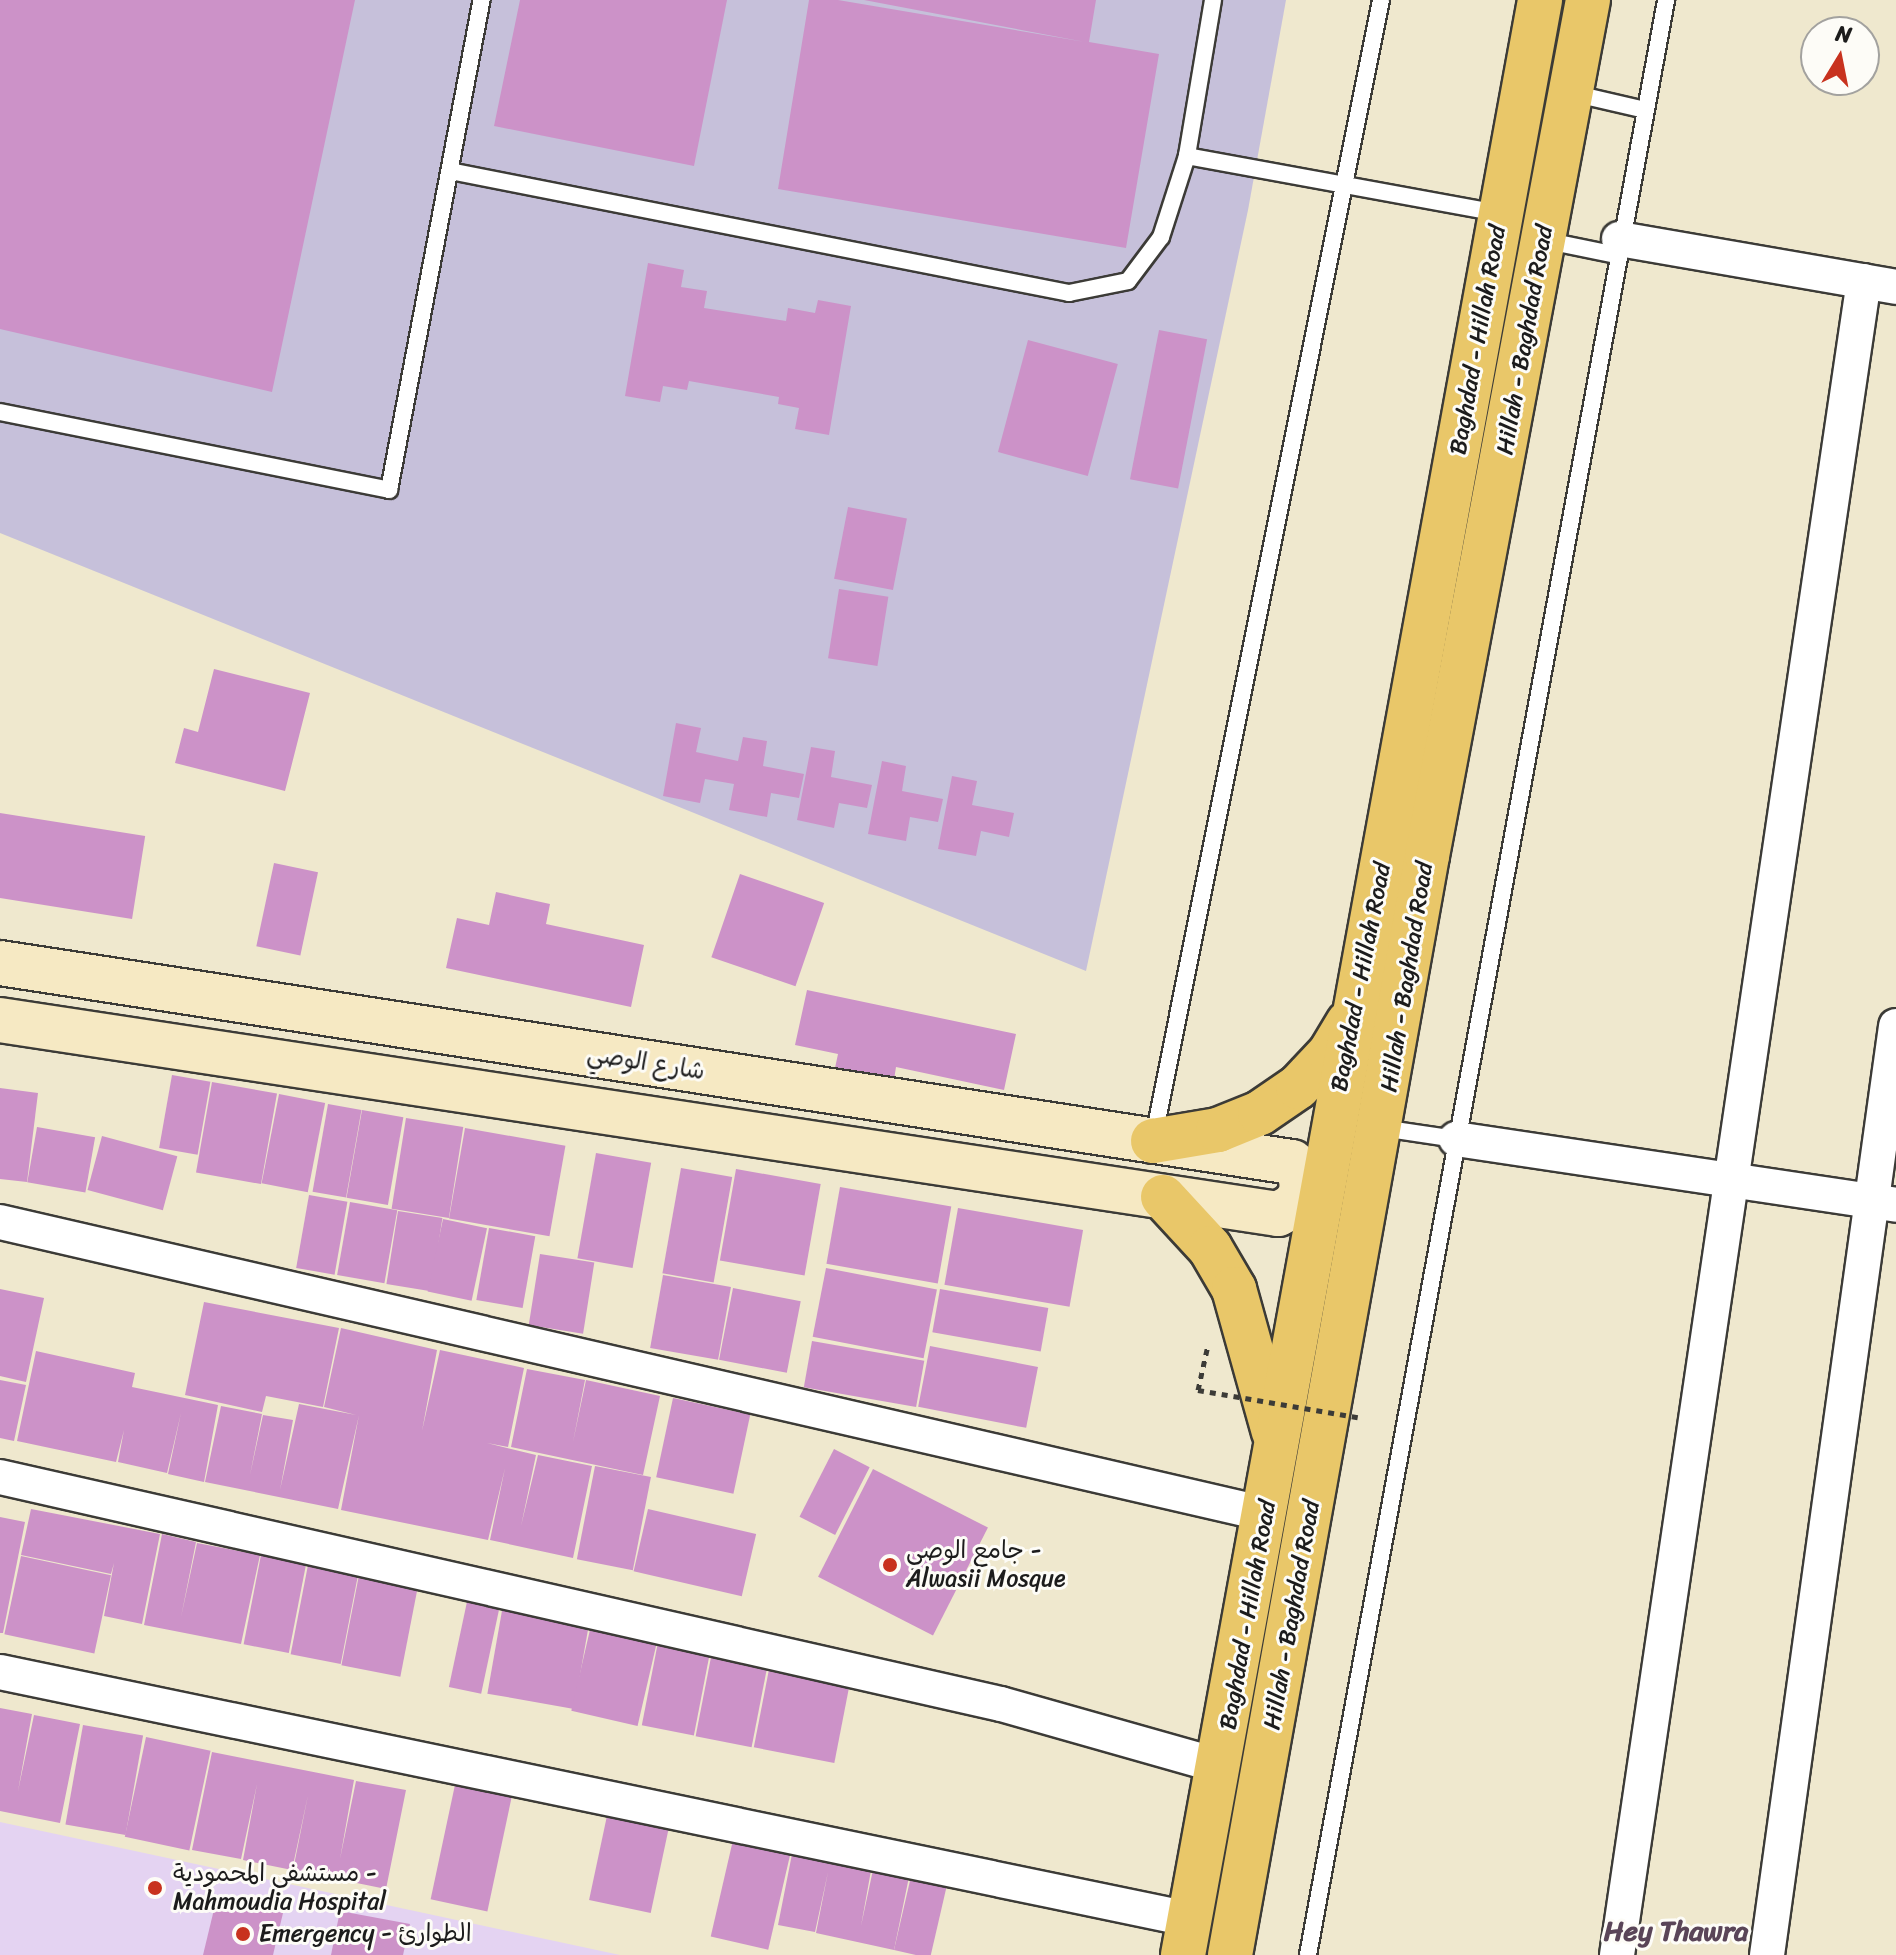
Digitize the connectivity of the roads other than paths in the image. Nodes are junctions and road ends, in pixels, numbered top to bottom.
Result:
1 (482, 0) edge
2 (1213, 0) edge
3 (1381, 0) edge
4 (1540, 0) edge
5 (1588, 0) edge
6 (1666, 0) edge
7 (1570, 93) junction
8 (1645, 110) junction
9 (1187, 156) junction
10 (450, 171) junction
11 (1344, 185) junction
12 (1500, 213) junction
13 (1543, 240) junction
14 (1618, 247) junction
15 (1880, 284) edge
16 (0, 412) edge
17 (0, 963) edge
18 (1354, 1014) junction
19 (0, 1020) edge
20 (1896, 1026) edge
21 (1382, 1128) junction
22 (1456, 1139) junction
23 (1153, 1141) junction
24 (1735, 1179) junction
25 (1163, 1197) junction
26 (1884, 1203) edge
27 (0, 1222) edge
28 (1278, 1445) junction
29 (0, 1477) edge
30 (1266, 1514) junction
31 (0, 1672) edge
32 (1220, 1766) junction
33 (1186, 1937) edge
34 (1230, 1955) edge
35 (1308, 1955) edge
36 (1617, 1955) edge
37 (1767, 1955) edge

1 - 10 lane
2 - 9 lane
3 - 11 lane
4 - 12 main road, Baghdad - Hillah Road
5 - 7 main road, Hillah - Baghdad Road
6 - 8 lane
7 - 8 lane
7 - 13 main road, Hillah - Baghdad Road
8 - 14 lane
9 - 10 lane
9 - 11 lane
10 - 16 lane
11 - 12 lane
11 - 23 lane
12 - 18 main road, Baghdad - Hillah Road
13 - 14 lane
13 - 21 main road, Hillah - Baghdad Road
14 - 15 street
14 - 22 lane
15 - 24 street
17 - 23 street, شارع الوصي
18 - 23 main road
18 - 28 main road, Baghdad - Hillah Road
19 - 25 street
20 - 26 street
21 - 22 lane
21 - 34 main road, Hillah - Baghdad Road
22 - 24 street
22 - 35 lane
23 - 25 street, شارع الوصي
24 - 26 street
24 - 36 street
25 - 28 main road
26 - 37 street
27 - 30 street
28 - 30 main road, Baghdad - Hillah Road
29 - 32 street
30 - 32 main road, Baghdad - Hillah Road
31 - 33 street
32 - 33 main road, Baghdad - Hillah Road

